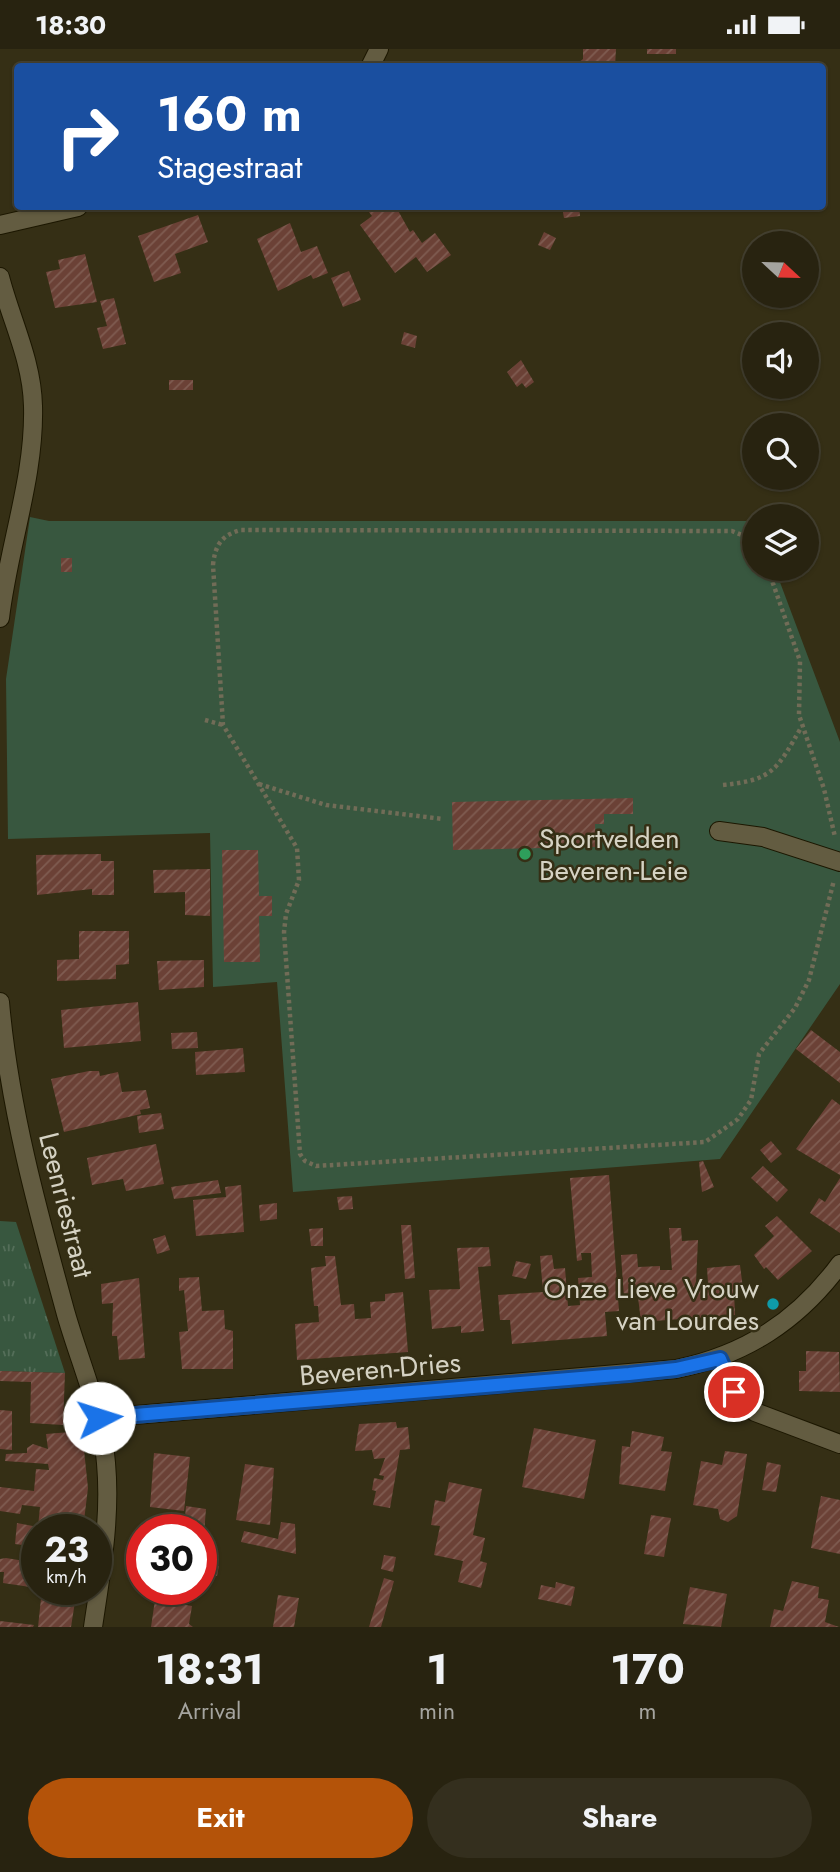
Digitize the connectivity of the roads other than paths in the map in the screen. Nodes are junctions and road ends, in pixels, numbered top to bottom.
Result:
1 (65, 210) edge
2 (0, 225) edge
3 (0, 277) edge
4 (0, 618) edge
5 (719, 831) dead end
6 (839, 861) edge
7 (0, 1002) edge
8 (840, 1264) edge
9 (720, 1359) junction
10 (99, 1418) junction
11 (840, 1444) edge
12 (93, 1627) edge

1 - 2 street
3 - 4 street
5 - 6 street
7 - 10 street, Leenriestraat
8 - 9 street, Beveren-Dries
9 - 10 street, Beveren-Dries
9 - 11 street
10 - 12 street

